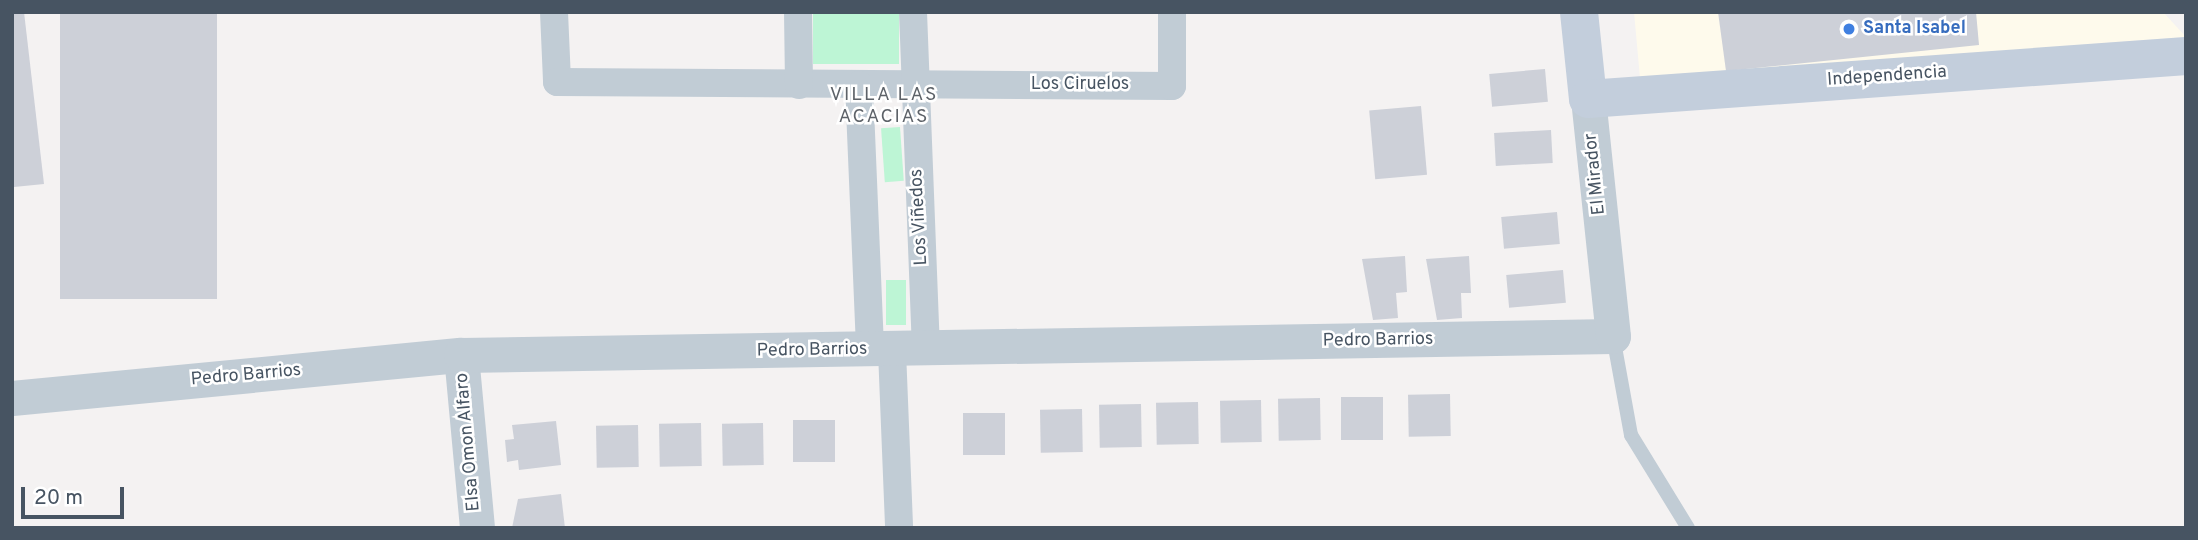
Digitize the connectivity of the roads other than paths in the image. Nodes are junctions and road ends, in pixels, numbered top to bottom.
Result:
1 (554, 12) edge
2 (798, 12) edge
3 (913, 12) edge
4 (1172, 12) edge
5 (1579, 12) edge
6 (2186, 56) edge
7 (915, 84) junction
8 (799, 85) junction
9 (859, 85) junction
10 (1588, 99) junction
11 (1613, 335) junction
12 (896, 351) junction
13 (461, 355) junction
14 (12, 398) edge
15 (477, 528) edge
16 (899, 528) edge
17 (1688, 528) edge

1 - 8 street, Los Ciruelos
2 - 8 street
3 - 7 street
4 - 7 street, Los Ciruelos
5 - 10 main road, El Mirador
6 - 10 main road, Independencia
7 - 9 street, Los Ciruelos
7 - 12 street, Los Viñedos
8 - 9 street, Los Ciruelos
9 - 12 street
10 - 11 street, El Mirador
11 - 12 street, Pedro Barrios
11 - 17 lane
12 - 13 street, Pedro Barrios
12 - 16 street
13 - 14 street, Pedro Barrios
13 - 15 street, Elsa Omon Alfaro

